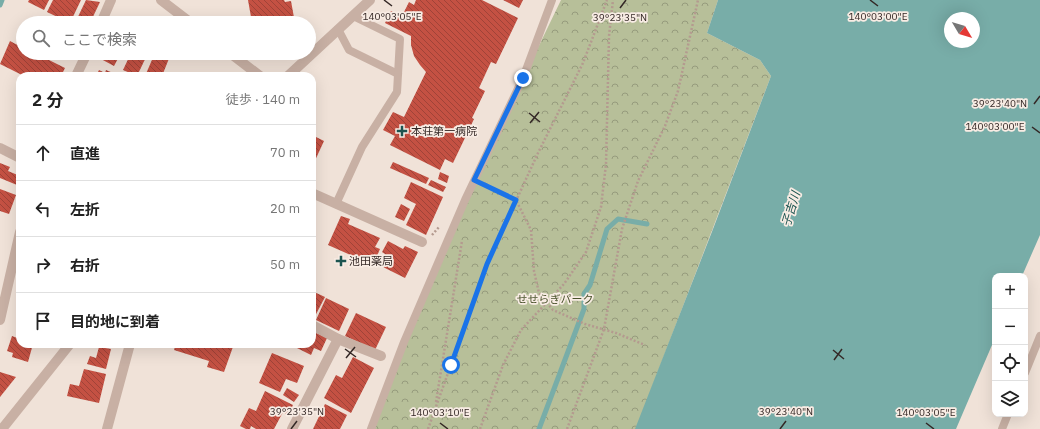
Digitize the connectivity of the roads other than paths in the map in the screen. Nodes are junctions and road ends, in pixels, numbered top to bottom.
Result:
1 (111, 0) edge
2 (161, 0) edge
3 (370, 0) edge
4 (552, 0) edge
5 (104, 16) edge
6 (182, 16) edge
7 (352, 16) junction
8 (338, 29) junction
9 (316, 50) edge
10 (84, 60) edge
11 (239, 60) edge
12 (305, 60) edge
13 (78, 72) edge
14 (255, 72) edge
15 (292, 72) edge
16 (398, 74) junction
17 (0, 148) edge
18 (16, 156) edge
19 (316, 195) edge
20 (336, 204) junction
21 (422, 242) dead end
22 (16, 250) edge
23 (0, 320) edge
24 (316, 327) edge
25 (1040, 336) edge
26 (338, 339) junction
27 (67, 348) edge
28 (129, 348) edge
29 (381, 356) dead end
30 (1028, 366) edge
31 (1007, 417) edge
32 (2, 429) edge
33 (107, 429) edge
34 (292, 429) edge
35 (371, 429) edge
36 (1002, 429) edge

1 - 5 street
2 - 6 street
3 - 7 street
4 - 35 lane
7 - 8 street
7 - 16 lane
8 - 9 street
8 - 16 lane
10 - 13 street
11 - 14 street
12 - 15 street
16 - 20 lane
17 - 18 street
19 - 20 street
20 - 21 street
22 - 23 street
24 - 26 street
25 - 30 lane
26 - 29 street
26 - 34 street
27 - 32 street
28 - 33 street
31 - 36 lane

